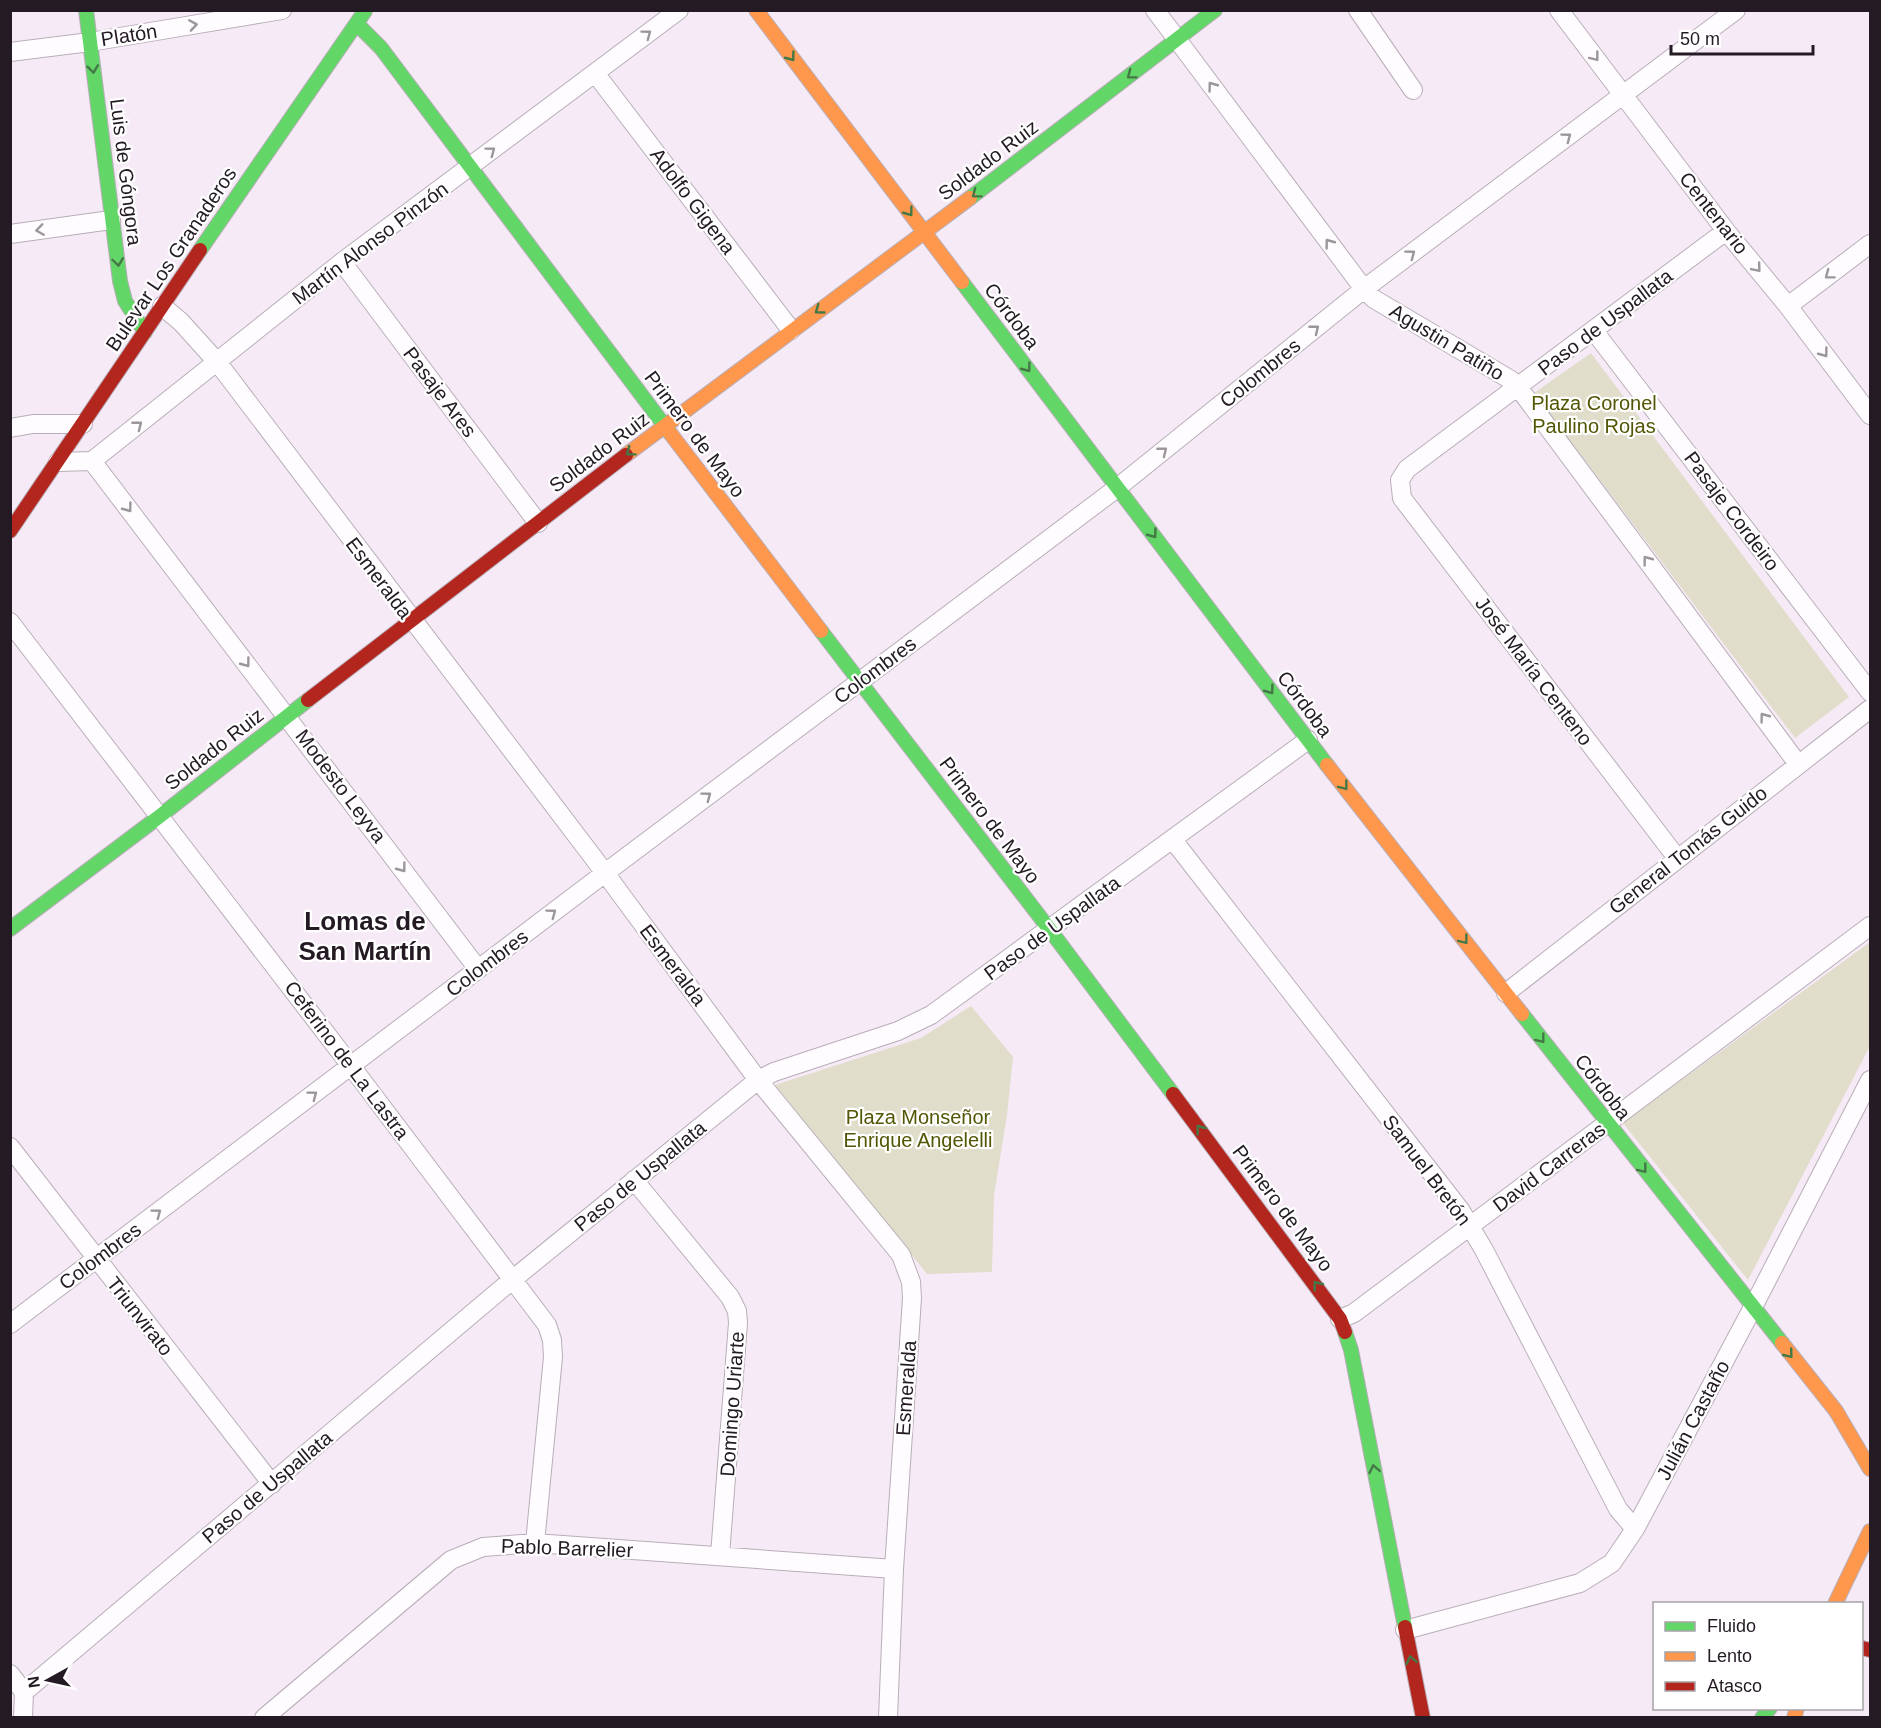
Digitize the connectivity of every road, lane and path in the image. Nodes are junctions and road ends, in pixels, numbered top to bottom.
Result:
1 (86, 10) edge
2 (282, 10) edge
3 (679, 10) edge
4 (756, 10) edge
5 (1155, 10) edge
6 (1215, 10) edge
7 (1358, 10) edge
8 (1559, 10) edge
9 (1736, 10) edge
10 (359, 15) edge
11 (1177, 39) junction
12 (90, 42) junction
13 (10, 52) edge
14 (595, 73) junction
15 (1413, 90) dead end
16 (1624, 94) junction
17 (469, 168) junction
18 (111, 220) junction
19 (1726, 231) junction
20 (925, 233) junction
21 (10, 234) edge
22 (1870, 244) edge
23 (342, 262) junction
24 (1364, 289) junction
25 (162, 306) junction
26 (1788, 306) junction
27 (791, 330) junction
28 (1594, 331) junction
29 (145, 332) junction
30 (218, 363) junction
31 (1518, 387) junction
32 (1870, 415) edge
33 (83, 424) junction
34 (664, 426) junction
35 (10, 428) edge
36 (92, 461) junction
37 (58, 462) junction
38 (1400, 480) joint
39 (1117, 488) junction
40 (538, 523) junction
41 (10, 531) edge
42 (411, 620) junction
43 (10, 622) edge
44 (860, 681) junction
45 (1870, 692) edge
46 (1870, 709) edge
47 (287, 716) junction
48 (1308, 740) junction
49 (1798, 764) junction
50 (160, 816) junction
51 (1173, 840) junction
52 (1677, 858) junction
53 (604, 873) junction
54 (1870, 926) edge
55 (10, 929) edge
56 (1050, 930) junction
57 (478, 969) junction
58 (1506, 993) junction
59 (351, 1066) junction
60 (758, 1080) junction
61 (1870, 1080) edge
62 (1606, 1123) junction
63 (10, 1147) edge
64 (634, 1180) junction
65 (1470, 1227) junction
66 (96, 1259) junction
67 (512, 1280) junction
68 (1752, 1309) junction
69 (1340, 1319) junction
70 (10, 1324) edge
71 (1836, 1411) junction
72 (1866, 1433) dead end
73 (1870, 1469) edge
74 (272, 1484) junction
75 (1635, 1529) junction
76 (1870, 1531) edge
77 (535, 1543) junction
78 (720, 1556) junction
79 (894, 1569) junction
80 (1836, 1602) edge
81 (1405, 1630) junction
82 (10, 1674) edge
83 (24, 1692) junction
84 (23, 1718) edge
85 (264, 1718) edge
86 (888, 1718) edge
87 (1423, 1718) edge

1 - 12 main road, Luis de Góngora
12 -> 2 street, Platón
14 -> 3 street, Martín Alonso Pinzón
4 -> 20 main road, Córdoba
5 - 11 street, Agustin Patiño
6 - 11 main road, Soldado Ruiz
7 - 15 street
8 -> 16 street, Centenario
9 - 16 street, Colombres
10 - 17 main road, Primero de Mayo
10 - 25 main road, Bulevar Los Granaderos
11 -> 20 main road, Soldado Ruiz
24 -> 11 street, Agustin Patiño
12 - 13 street, Platón
12 -> 18 main road, Luis de Góngora
17 -> 14 street, Martín Alonso Pinzón
14 - 27 street, Adolfo Gigena
16 - 19 street, Centenario
24 -> 16 street, Colombres
17 - 23 street, Martín Alonso Pinzón
17 - 34 main road, Primero de Mayo
18 -> 21 street
18 -> 29 main road, Luis de Góngora
19 -> 26 street, Centenario
19 - 28 street, Paso de Uspallata
20 -> 27 main road, Soldado Ruiz
20 -> 39 main road, Córdoba
22 -> 26 street
23 - 30 street, Martín Alonso Pinzón
23 - 40 street, Pasaje Ares
24 - 31 street, Agustin Patiño
39 -> 24 street, Colombres
25 - 29 main road, Bulevar Los Granaderos
25 - 30 street, Esmeralda
26 -> 32 street, Centenario
27 - 34 main road, Soldado Ruiz
28 - 31 street, Paso de Uspallata
28 - 45 street, Pasaje Cordeiro
29 - 33 main road, Bulevar Los Granaderos
36 -> 30 street, Martín Alonso Pinzón
30 - 42 street, Esmeralda
31 - 38 street, Paso de Uspallata
49 -> 31 street, Agustin Patiño
33 - 35 street
33 - 37 main road, Bulevar Los Granaderos
34 -> 40 main road, Soldado Ruiz
34 - 44 main road, Primero de Mayo
36 - 37 street
36 -> 47 street, Modesto Leyva
37 - 41 main road, Bulevar Los Granaderos
38 - 52 street, José María Centeno
39 - 44 street, Colombres
39 -> 48 main road, Córdoba
40 - 42 main road, Soldado Ruiz
42 - 47 main road, Soldado Ruiz
42 - 53 street, Esmeralda
43 - 50 street, Ceferino de La Lastra
53 -> 44 street, Colombres
44 - 56 main road, Primero de Mayo
46 - 49 street, General Tomás Guido
47 - 50 main road, Soldado Ruiz
47 -> 57 street, Modesto Leyva
48 - 51 street, Paso de Uspallata
48 -> 58 main road, Córdoba
49 - 52 street, General Tomás Guido
50 - 55 main road, Soldado Ruiz
50 - 59 street, Ceferino de La Lastra
51 - 56 street, Paso de Uspallata
51 - 65 street, Samuel Bretón
52 - 58 street, General Tomás Guido
57 -> 53 street, Colombres
53 - 60 street, Esmeralda
54 - 62 street, David Carreras
56 - 60 street, Paso de Uspallata
69 -> 56 main road, Primero de Mayo
57 - 59 street, Colombres
58 -> 62 main road, Córdoba
66 -> 59 street, Colombres
59 - 67 street, Ceferino de La Lastra
60 - 64 street, Paso de Uspallata
60 - 79 street, Esmeralda
61 - 68 street, Julián Castaño
62 - 65 street, David Carreras
62 -> 68 main road, Córdoba
63 - 66 street, Triunvirato
64 - 67 street, Paso de Uspallata
64 - 78 street, Domingo Uriarte
65 - 69 street, David Carreras
65 - 75 street, Samuel Bretón
66 - 70 street, Colombres
66 - 74 street, Triunvirato
67 - 74 street, Paso de Uspallata
67 - 77 street, Ceferino de La Lastra
68 -> 71 main road, Córdoba
68 - 75 street, Julián Castaño
81 -> 69 main road, Primero de Mayo
71 - 72 main road, Córdoba
71 - 73 main road, Córdoba
74 - 83 street, Paso de Uspallata
75 - 81 street, Julián Castaño
76 - 80 main road
77 - 78 street, Pablo Barrelier
77 - 85 street, Pablo Barrelier
78 - 79 street, Pablo Barrelier
79 - 86 street, Esmeralda
87 -> 81 main road, Primero de Mayo
82 - 83 street
83 - 84 street

